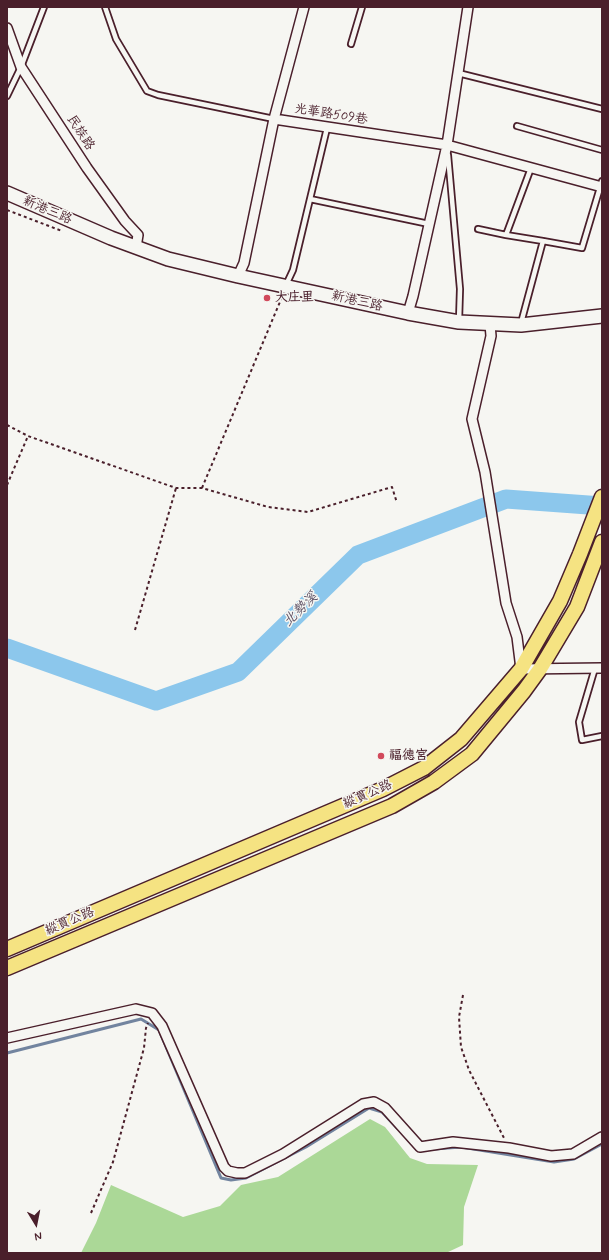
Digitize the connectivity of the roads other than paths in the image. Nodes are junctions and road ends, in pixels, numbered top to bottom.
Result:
1 (44, 7) edge
2 (105, 7) edge
3 (304, 7) edge
4 (362, 7) edge
5 (468, 7) edge
6 (7, 28) edge
7 (352, 44) dead end
8 (21, 66) junction
9 (458, 73) junction
10 (7, 96) edge
11 (602, 109) edge
12 (274, 119) junction
13 (517, 126) dead end
14 (327, 128) junction
15 (447, 145) junction
16 (602, 150) edge
17 (531, 168) junction
18 (601, 185) edge
19 (7, 193) edge
20 (310, 199) junction
21 (429, 224) junction
22 (478, 229) dead end
23 (506, 235) junction
24 (543, 241) junction
25 (136, 247) junction
26 (238, 276) junction
27 (286, 286) junction
28 (408, 313) junction
29 (602, 316) edge
30 (459, 322) junction
31 (490, 324) junction
32 (521, 325) junction
33 (602, 497) edge
34 (602, 542) edge
35 (598, 668) edge
36 (521, 669) junction
37 (540, 669) junction
38 (602, 736) edge
39 (7, 949) edge
40 (7, 968) edge
41 (7, 1038) edge
42 (602, 1137) edge

1 - 8 lane
2 - 12 lane, 光華路509巷
3 - 12 street
4 - 7 lane
5 - 9 street
6 - 8 street, 民族路
8 - 10 lane
8 - 25 street, 民族路
9 - 11 lane
9 - 15 street
12 - 14 street, 光華路509巷
12 - 26 street
13 - 16 lane
14 - 15 street, 光華路509巷
14 - 20 lane
15 - 17 street, 光華路509巷
15 - 21 street
15 - 30 lane
17 - 18 street, 光華路509巷
17 - 23 lane
18 - 24 lane
19 - 25 street, 新港三路
20 - 21 lane
20 - 27 lane
21 - 28 street
22 - 23 lane
23 - 24 lane
24 - 32 lane
25 - 26 street, 新港三路
26 - 27 street, 新港三路
27 - 28 street, 新港三路
28 - 30 street, 新港三路
29 - 32 street, 新港三路
30 - 31 street, 新港三路
31 - 32 street, 新港三路
31 - 36 street
33 - 36 main road, 縱貫公路
34 - 37 main road, 縱貫公路
35 - 37 street
35 - 38 lane
36 - 37 street
36 - 39 main road, 縱貫公路
37 - 40 main road, 縱貫公路
41 - 42 street

